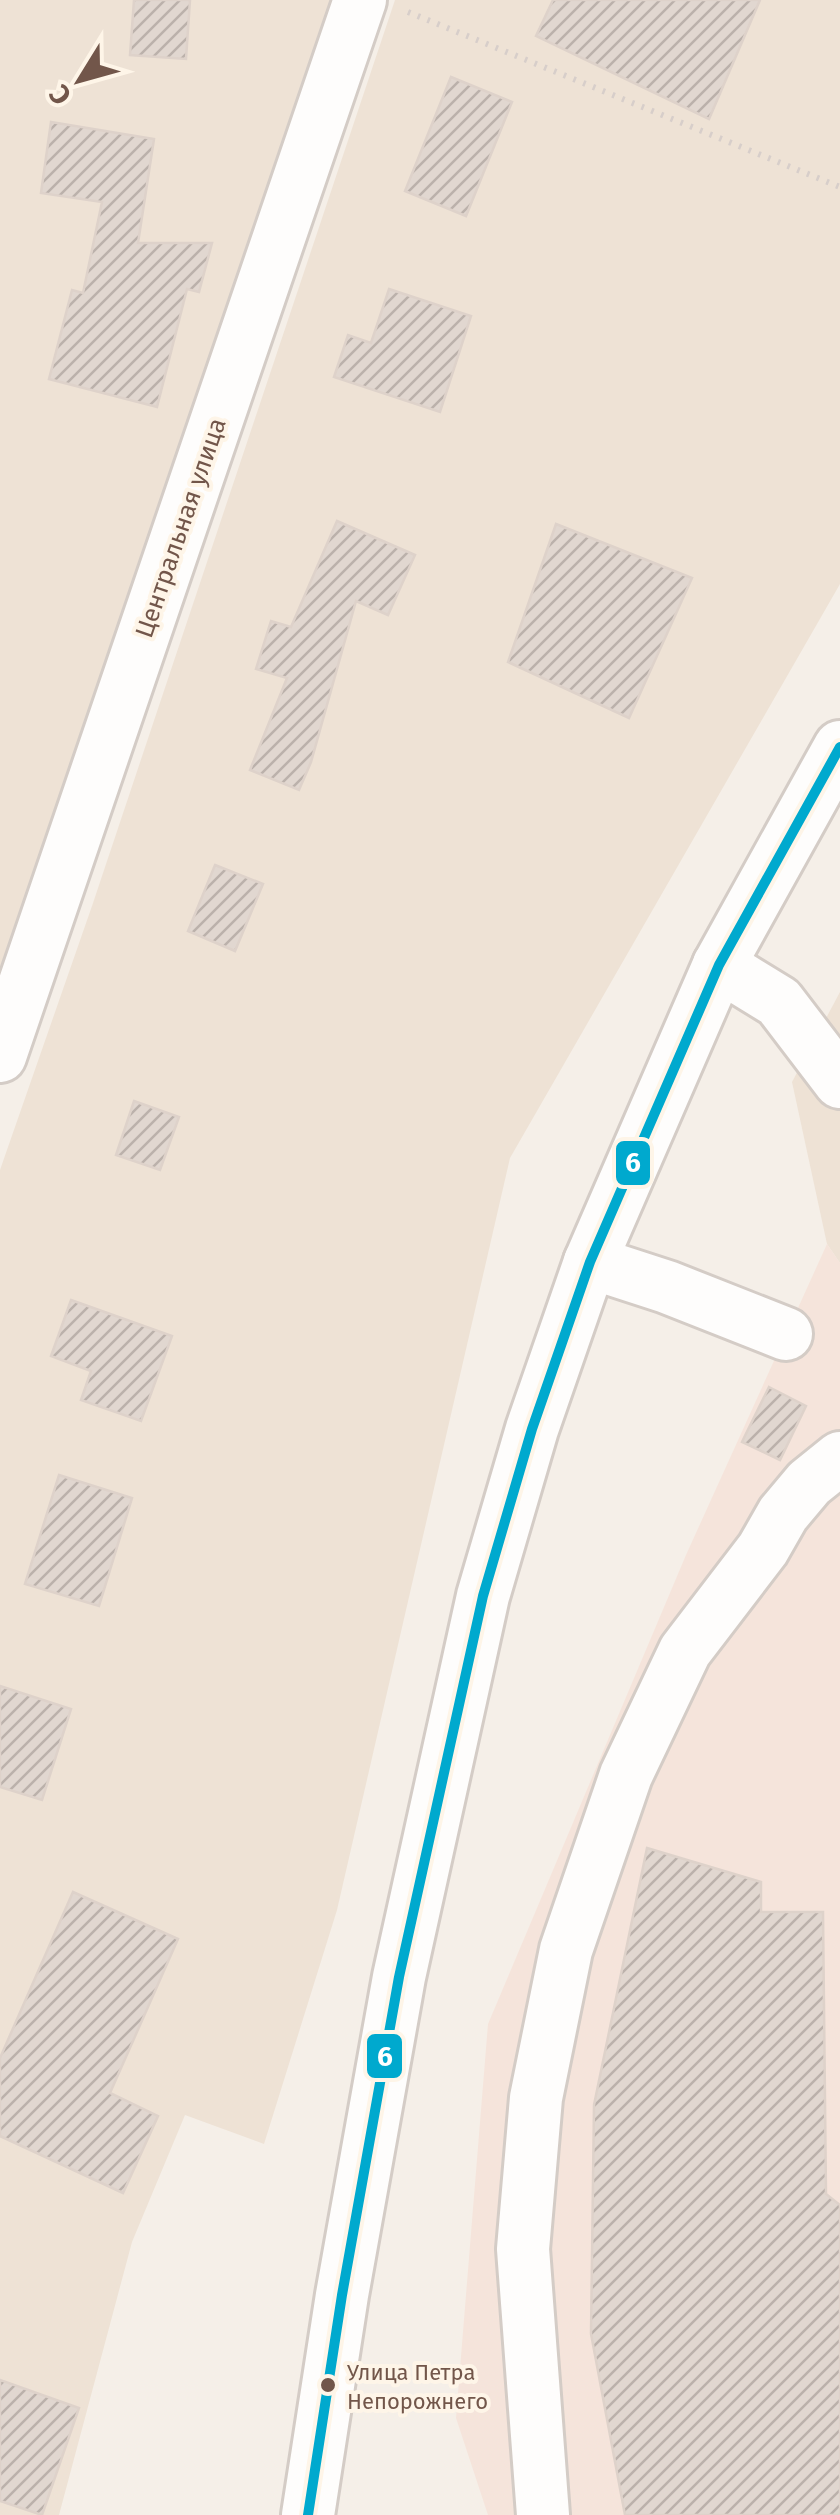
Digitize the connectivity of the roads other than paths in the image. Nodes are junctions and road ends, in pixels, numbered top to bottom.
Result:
1 (378, 4) edge
2 (840, 747) edge
3 (719, 965) junction
4 (0, 1056) edge
5 (838, 1071) edge
6 (590, 1262) junction
7 (786, 1334) dead end
8 (840, 1458) edge
9 (308, 2515) edge
10 (543, 2515) edge

1 - 4 street, Центральная улица
2 - 3 street
3 - 5 street
3 - 6 street
6 - 7 street
6 - 9 street
8 - 10 street

